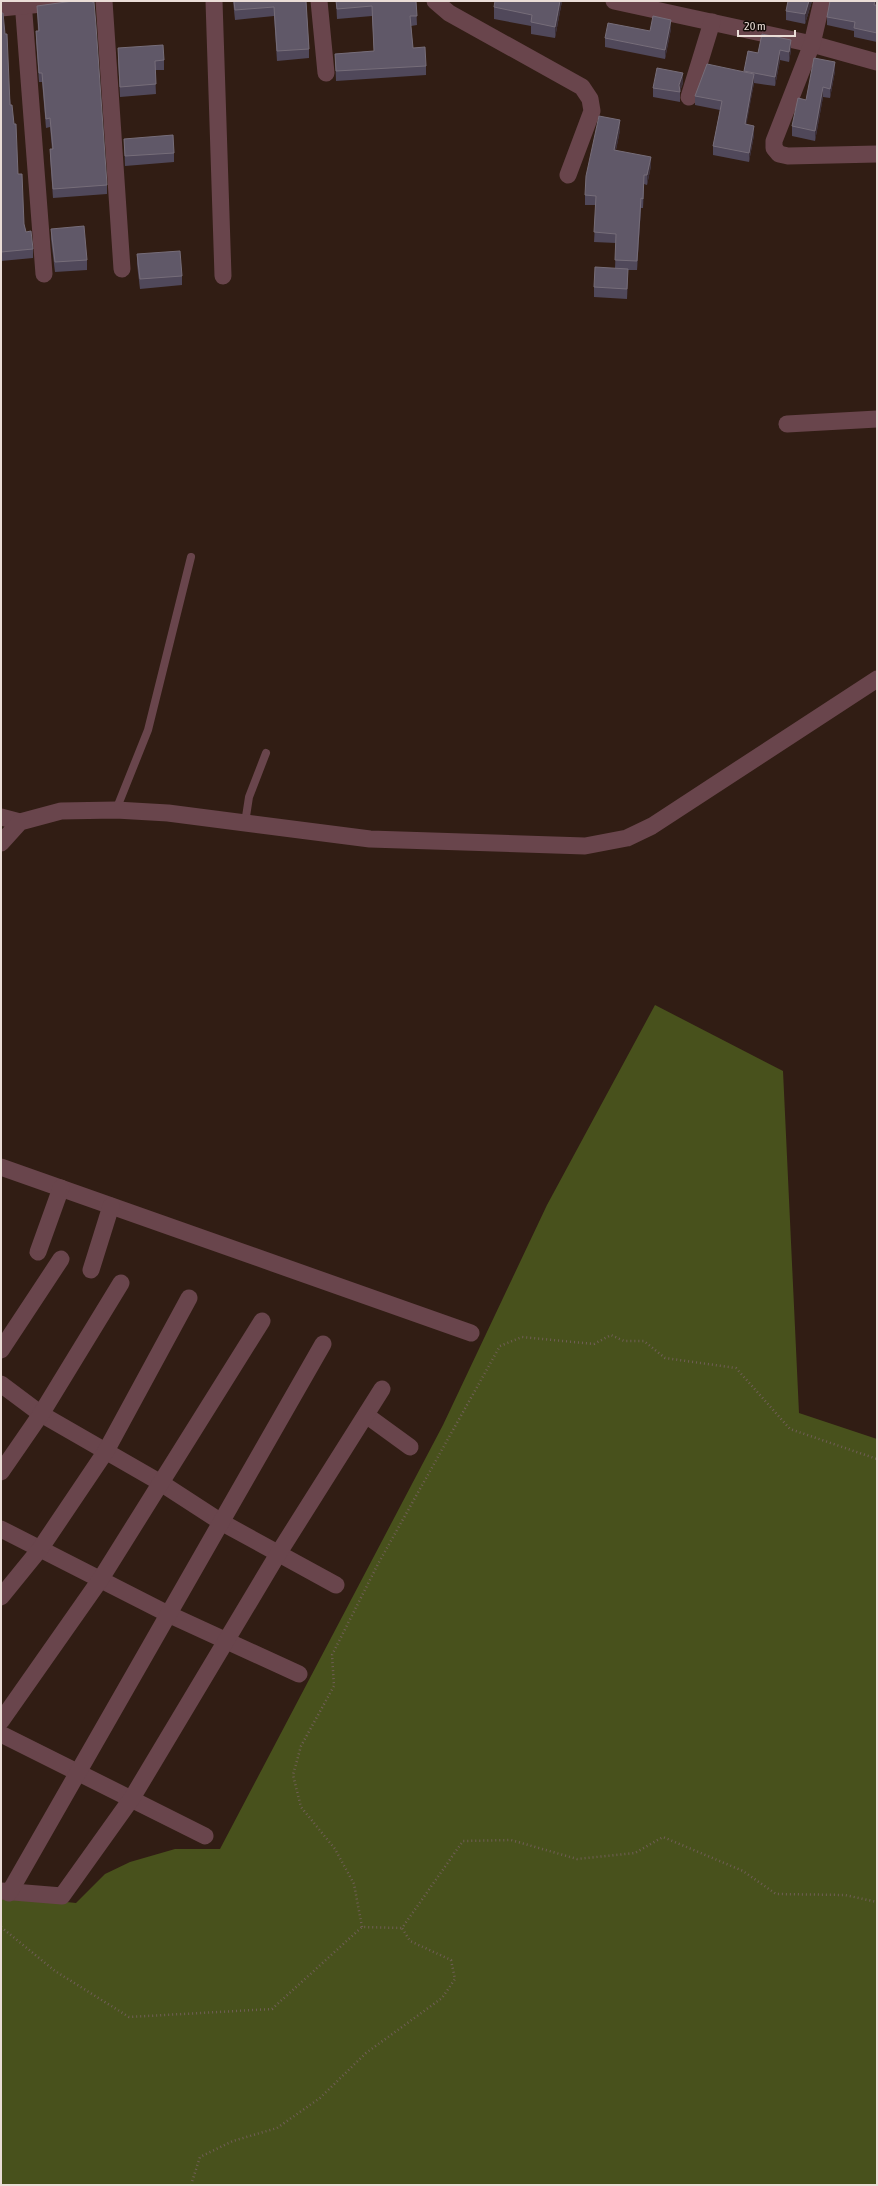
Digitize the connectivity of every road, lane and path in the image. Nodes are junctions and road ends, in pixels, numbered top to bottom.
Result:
1 (73, 1) edge
2 (104, 1) edge
3 (214, 1) edge
4 (319, 1) edge
5 (435, 1) edge
6 (822, 1) edge
7 (618, 2) edge
8 (23, 4) edge
9 (1, 8) edge
10 (712, 22) junction
11 (812, 44) junction
12 (877, 62) edge
13 (326, 73) dead end
14 (689, 97) dead end
15 (877, 154) edge
16 (568, 175) dead end
17 (122, 269) dead end
18 (44, 274) dead end
19 (223, 276) dead end
20 (877, 419) edge
21 (787, 424) dead end
22 (191, 557) dead end
23 (877, 679) edge
24 (266, 753) dead end
25 (116, 810) junction
26 (1, 817) edge
27 (20, 822) junction
28 (245, 823) junction
29 (1, 843) edge
30 (1, 1167) edge
31 (61, 1188) junction
32 (111, 1206) junction
33 (38, 1252) dead end
34 (61, 1259) dead end
35 (91, 1270) dead end
36 (121, 1283) dead end
37 (189, 1298) dead end
38 (262, 1321) dead end
39 (471, 1333) dead end
40 (323, 1344) dead end
41 (1, 1350) edge
42 (1, 1384) edge
43 (382, 1389) dead end
44 (41, 1414) junction
45 (366, 1415) junction
46 (410, 1447) dead end
47 (106, 1451) junction
48 (877, 1459) edge
49 (1, 1472) edge
50 (161, 1483) junction
51 (221, 1522) junction
52 (1, 1530) edge
53 (40, 1549) junction
54 (278, 1554) junction
55 (100, 1580) junction
56 (336, 1585) dead end
57 (1, 1597) edge
58 (168, 1614) junction
59 (227, 1639) junction
60 (299, 1674) dead end
61 (1, 1721) edge
62 (1, 1734) edge
63 (77, 1774) junction
64 (132, 1798) junction
65 (205, 1836) dead end
66 (5, 1892) edge
67 (877, 1902) edge
68 (1, 1927) edge
69 (362, 1927) junction
70 (402, 1928) junction
71 (191, 2185) edge

1 - 8 street
2 - 17 street
3 - 19 street
4 - 13 street
5 - 16 street
6 - 11 street
7 - 10 street
8 - 9 street
8 - 18 street
10 - 11 street
10 - 14 street
11 - 12 street
11 - 15 street
20 - 21 street
22 - 25 lane
23 - 28 street
24 - 28 lane
25 - 27 street
25 - 28 street
26 - 27 street
27 - 29 street
30 - 31 street
31 - 32 street
31 - 33 street
32 - 35 street
32 - 39 street
34 - 41 street
36 - 44 street
37 - 47 street
38 - 50 street
40 - 51 street
42 - 44 street
43 - 45 street
44 - 47 street
44 - 49 street
45 - 46 street
45 - 54 street
47 - 50 street
47 - 53 street
48 - 69 path
50 - 51 street
50 - 55 street
51 - 54 street
51 - 58 street
52 - 53 street
53 - 55 street
53 - 57 street
54 - 56 street
54 - 59 street
55 - 58 street
55 - 61 street
58 - 59 street
58 - 63 street
59 - 60 street
59 - 64 street
62 - 63 street
63 - 64 street
63 - 66 street
64 - 65 street
64 - 66 street
67 - 70 path
68 - 69 path
69 - 70 path
70 - 71 path

